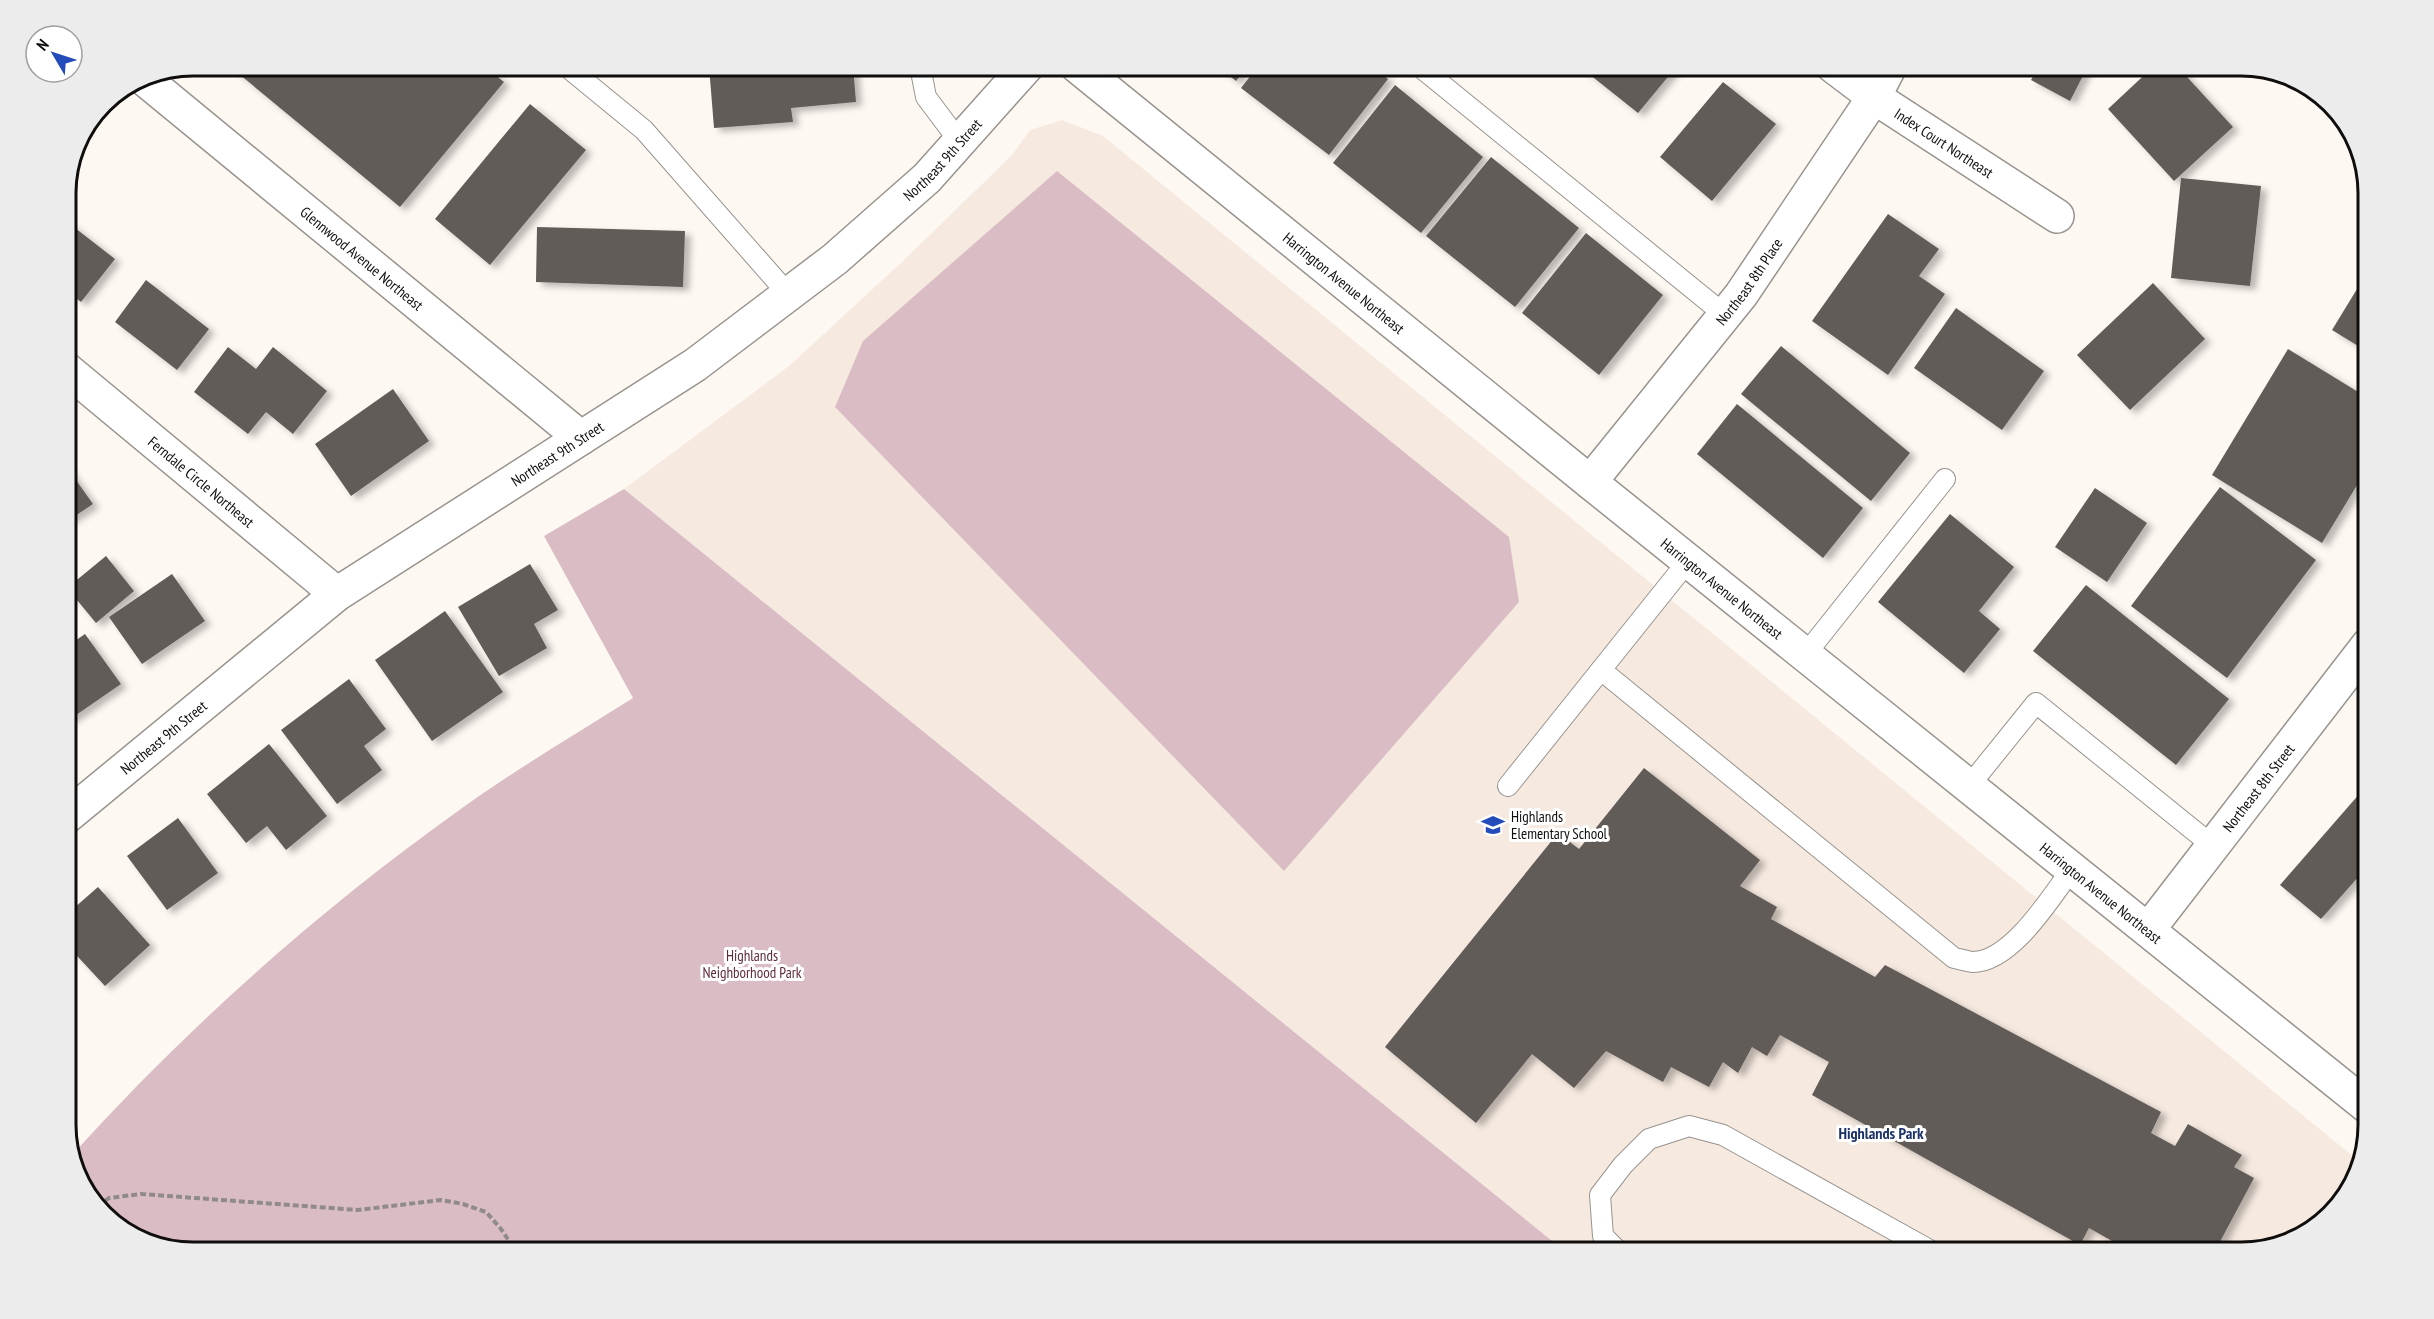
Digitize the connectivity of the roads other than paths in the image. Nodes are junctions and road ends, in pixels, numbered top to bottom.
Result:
1 (1432, 76) edge
2 (1846, 76) edge
3 (1885, 76) edge
4 (579, 77) edge
5 (922, 77) edge
6 (1017, 77) edge
7 (1090, 77) edge
8 (151, 84) edge
9 (1874, 97) junction
10 (959, 141) junction
11 (2057, 216) dead end
12 (789, 295) junction
13 (1725, 315) junction
14 (77, 378) edge
15 (581, 438) junction
16 (1945, 479) dead end
17 (1590, 482) junction
18 (1688, 561) junction
19 (337, 594) junction
20 (1805, 654) junction
21 (2358, 659) edge
22 (1601, 670) junction
23 (1508, 786) dead end
24 (1969, 786) junction
25 (77, 808) edge
26 (2212, 846) junction
27 (2073, 869) junction
28 (2148, 930) junction
29 (2358, 1099) edge
30 (1608, 1242) edge
31 (1915, 1242) edge

1 - 13 lane
2 - 9 street, Index Court Northeast
3 - 9 street, Northeast 8th Place
4 - 12 lane
5 - 10 lane
6 - 10 street, Northeast 9th Street
7 - 17 street, Harrington Avenue Northeast
8 - 15 street, Glennwood Avenue Northeast
9 - 11 street, Index Court Northeast
9 - 13 street, Northeast 8th Place
10 - 12 street, Northeast 9th Street
12 - 15 street, Northeast 9th Street
13 - 17 street, Northeast 8th Place
14 - 19 street, Ferndale Circle Northeast
15 - 19 street, Northeast 9th Street
16 - 20 lane
17 - 18 street, Harrington Avenue Northeast
18 - 20 street, Harrington Avenue Northeast
18 - 22 lane
19 - 25 street, Northeast 9th Street
20 - 24 street, Harrington Avenue Northeast
21 - 26 street, Northeast 8th Street
22 - 23 lane
22 - 27 lane
24 - 26 lane
24 - 27 street, Harrington Avenue Northeast
26 - 28 street, Northeast 8th Street
27 - 28 street, Harrington Avenue Northeast
28 - 29 street, Harrington Avenue Northeast
30 - 31 lane

